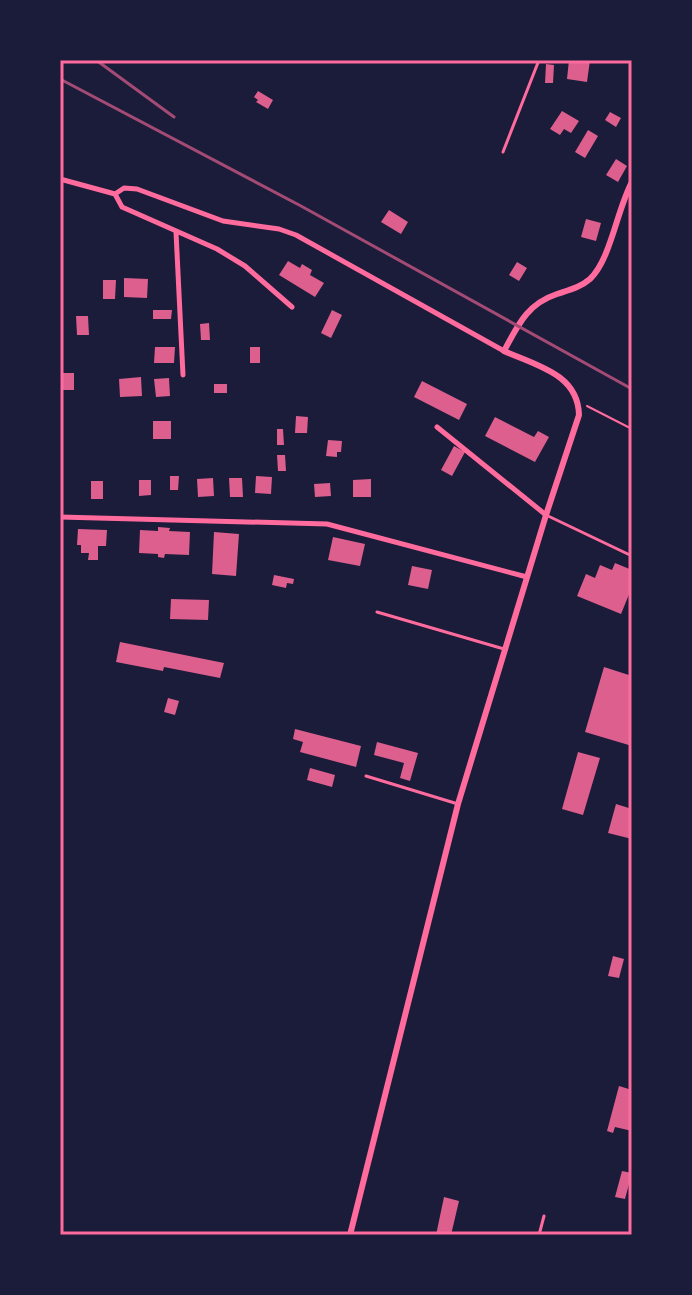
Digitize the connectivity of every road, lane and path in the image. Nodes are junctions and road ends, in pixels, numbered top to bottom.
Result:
1 (539, 60) edge
2 (503, 152) dead end
3 (60, 179) edge
4 (632, 182) edge
5 (115, 194) junction
6 (176, 232) junction
7 (292, 307) dead end
8 (504, 351) junction
9 (183, 375) dead end
10 (579, 403) junction
11 (437, 427) dead end
12 (632, 429) edge
13 (546, 515) junction
14 (60, 517) edge
15 (632, 556) edge
16 (528, 577) junction
17 (377, 612) dead end
18 (504, 649) junction
19 (366, 776) dead end
20 (458, 804) junction
21 (544, 1216) dead end
22 (350, 1235) edge
23 (539, 1235) edge

1 - 2 lane
3 - 5 street
4 - 8 street
5 - 6 street
5 - 8 street
6 - 7 street
6 - 9 street
8 - 10 street
10 - 12 path
10 - 13 street
11 - 13 street
13 - 15 lane
13 - 16 street
14 - 16 street
16 - 18 street
17 - 18 lane
18 - 20 street
19 - 20 lane
20 - 22 street
21 - 23 lane

